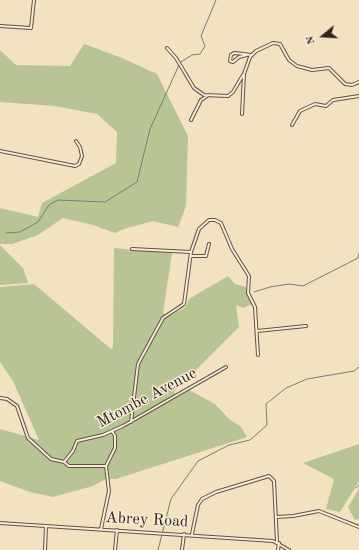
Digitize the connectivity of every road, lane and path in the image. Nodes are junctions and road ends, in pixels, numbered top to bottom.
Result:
1 (34, 0) edge
2 (0, 26) edge
3 (167, 48) dead end
4 (247, 54) junction
5 (252, 54) junction
6 (244, 74) junction
7 (359, 82) edge
8 (207, 96) junction
9 (359, 96) edge
10 (242, 114) dead end
11 (191, 120) dead end
12 (292, 125) dead end
13 (76, 141) dead end
14 (0, 150) edge
15 (209, 244) dead end
16 (132, 249) dead end
17 (192, 252) junction
18 (191, 256) junction
19 (306, 326) dead end
20 (257, 331) junction
21 (258, 355) dead end
22 (226, 367) dead end
23 (0, 398) edge
24 (131, 422) junction
25 (119, 428) junction
26 (112, 431) junction
27 (115, 436) junction
28 (64, 462) junction
29 (106, 466) junction
30 (276, 518) junction
31 (0, 523) edge
32 (41, 525) junction
33 (46, 526) junction
34 (359, 527) edge
35 (101, 529) junction
36 (116, 530) junction
37 (184, 534) junction
38 (192, 534) junction
39 (46, 537) junction
40 (278, 542) junction
41 (45, 550) edge
42 (116, 550) edge
43 (182, 550) edge
44 (278, 550) edge
45 (289, 550) edge

1 - 2 street
3 - 8 street
4 - 4 street
4 - 5 street
5 - 6 street
5 - 7 street
6 - 8 street
6 - 10 street
8 - 11 street
9 - 12 street
13 - 14 street
15 - 18 street
16 - 17 street
17 - 18 street
17 - 20 street
18 - 24 street
19 - 20 street
20 - 21 street
22 - 24 street, Mtombe Avenue
23 - 28 street
24 - 25 street, Mtombe Avenue
25 - 26 street, Mtombe Avenue
25 - 27 street
26 - 27 street
26 - 28 street, Mtombe Avenue
27 - 29 street
28 - 29 street
29 - 35 street
30 - 34 street
30 - 38 street
30 - 40 street
31 - 32 street, Abrey Road
32 - 33 street, Abrey Road
32 - 39 street
33 - 35 street, Abrey Road
33 - 39 street
35 - 36 street, Abrey Road
36 - 37 street, Abrey Road
36 - 42 street
37 - 38 street, Abrey Road
37 - 43 street
38 - 40 street, Abrey Road
39 - 41 street
40 - 44 street
40 - 45 street, Abrey Road

